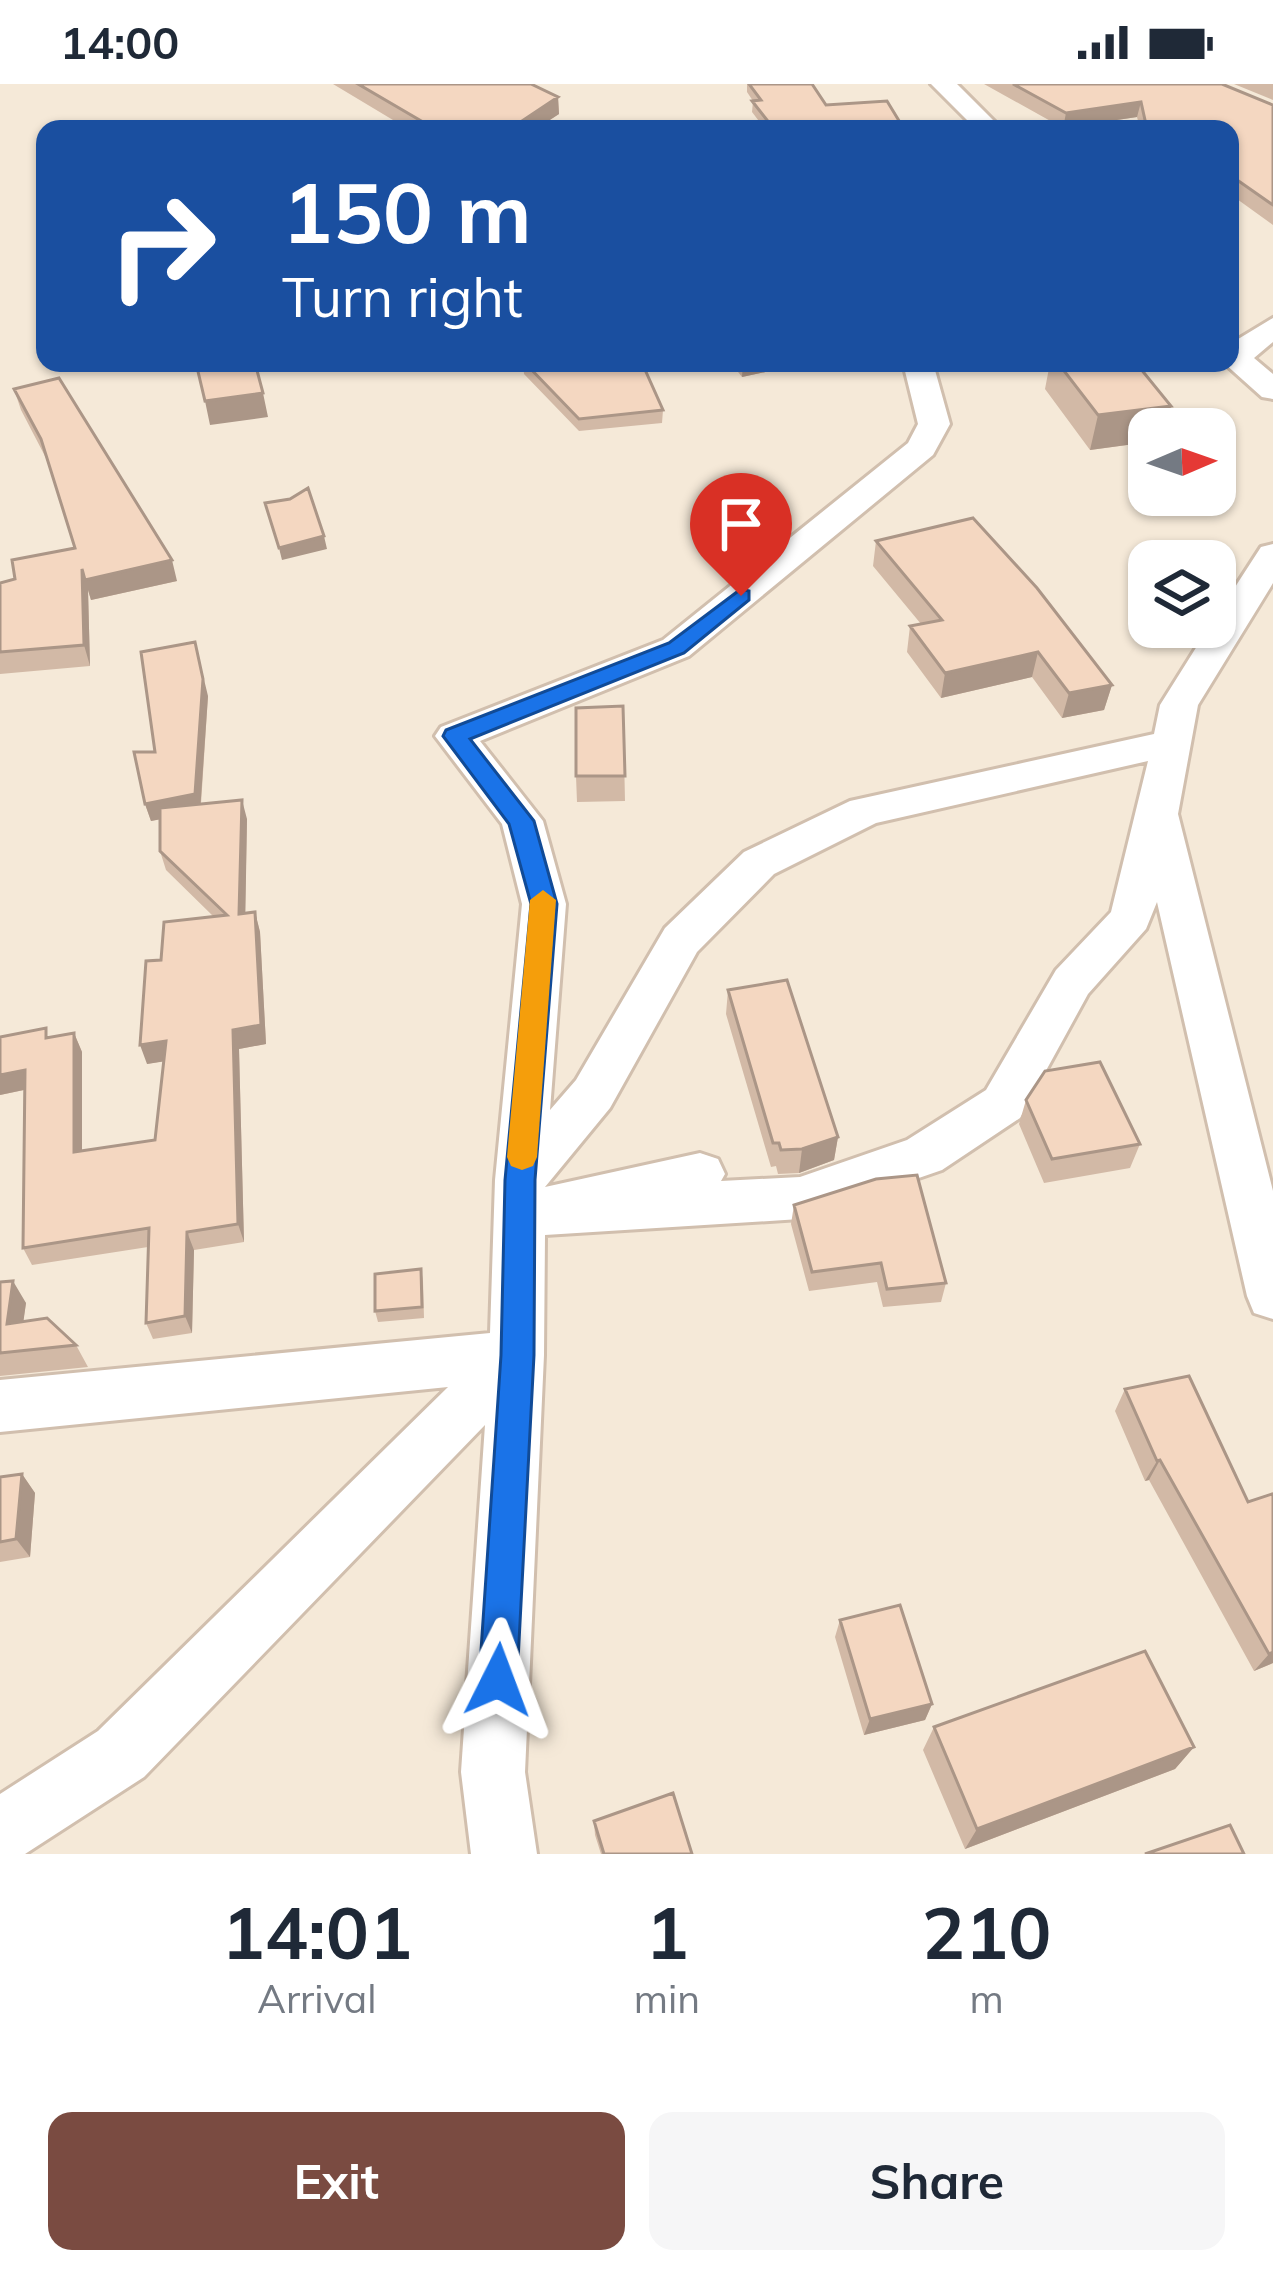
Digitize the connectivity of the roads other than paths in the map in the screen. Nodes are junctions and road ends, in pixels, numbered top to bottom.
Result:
1 (943, 84) edge
2 (968, 107) junction
3 (957, 120) edge
4 (981, 120) edge
5 (1273, 327) edge
6 (1239, 352) edge
7 (1239, 361) edge
8 (920, 372) edge
9 (1273, 390) edge
10 (1273, 554) edge
11 (1171, 743) junction
12 (1157, 814) junction
13 (700, 1174) dead end
14 (520, 1197) junction
15 (1273, 1296) edge
16 (518, 1355) junction
17 (0, 1406) edge
18 (0, 1832) edge
19 (504, 1854) edge

1 - 2 street
2 - 3 street
2 - 4 street
5 - 6 street
7 - 9 street
8 - 14 street
10 - 11 street
11 - 12 street
11 - 14 street
12 - 14 street
12 - 15 street
13 - 14 street
14 - 16 street
16 - 17 street
16 - 18 street
16 - 19 street

